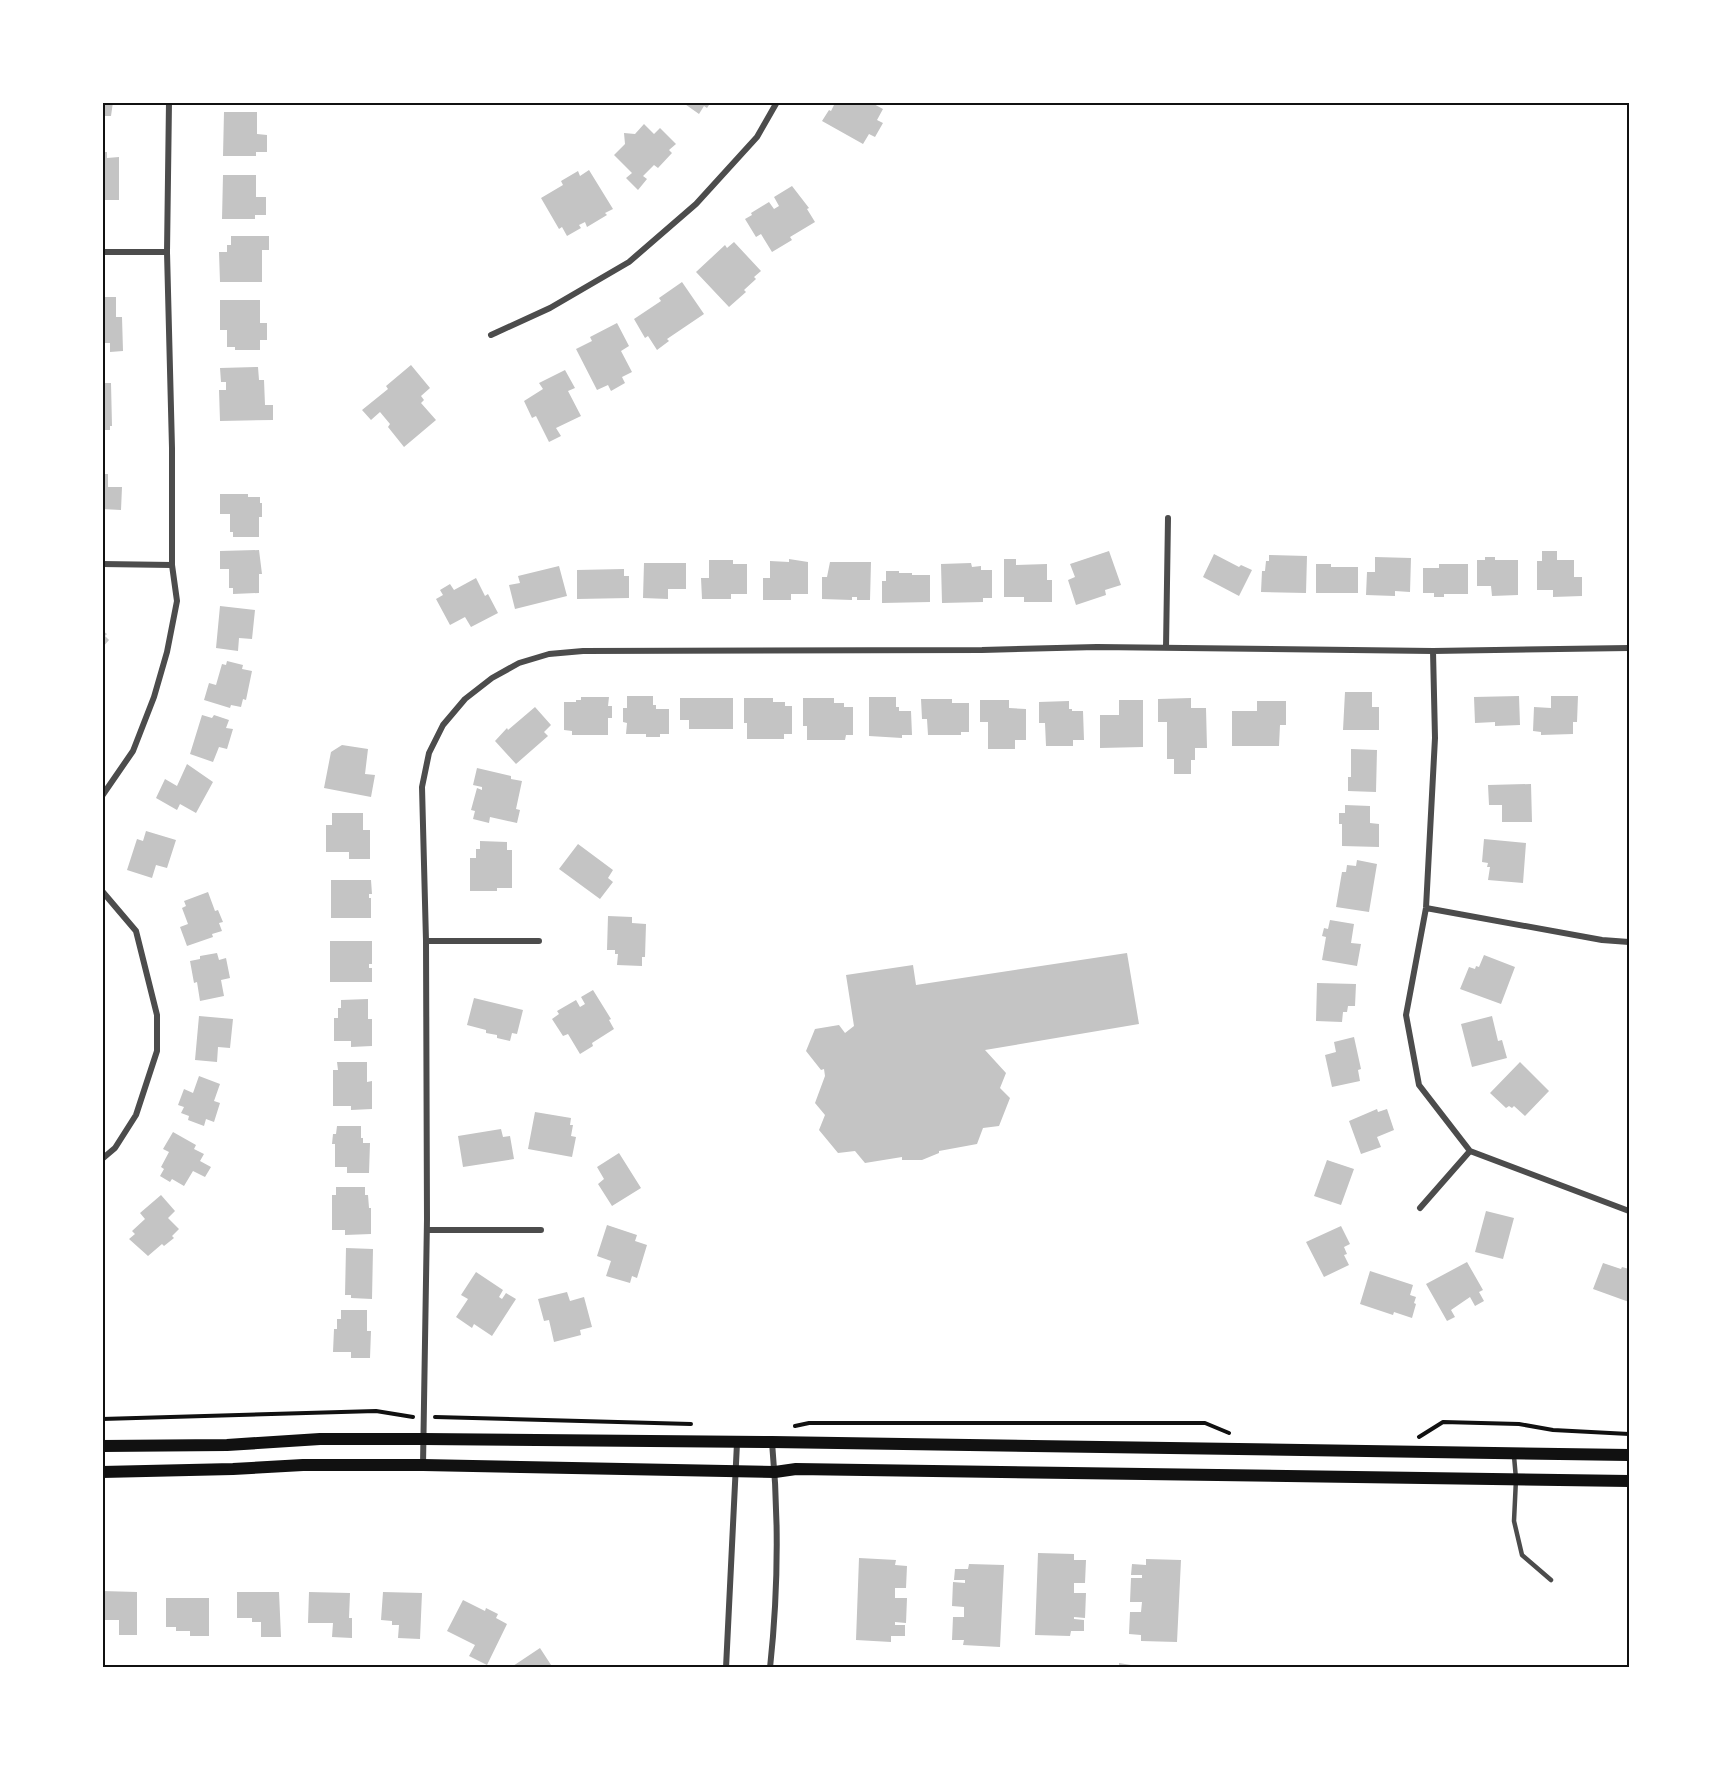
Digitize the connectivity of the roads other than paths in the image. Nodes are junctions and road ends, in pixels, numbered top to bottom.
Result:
1 (169, 102) edge
2 (777, 102) edge
3 (102, 252) edge
4 (167, 252) junction
5 (491, 335) dead end
6 (1168, 518) dead end
7 (102, 564) edge
8 (172, 565) junction
9 (1166, 648) junction
10 (1629, 648) edge
11 (1433, 651) junction
12 (102, 796) edge
13 (102, 891) edge
14 (1426, 908) junction
15 (539, 940) dead end
16 (426, 941) junction
17 (1629, 942) edge
18 (1470, 1150) junction
19 (102, 1159) edge
20 (1419, 1208) dead end
21 (1629, 1211) edge
22 (427, 1230) junction
23 (540, 1230) dead end
24 (423, 1439) junction
25 (772, 1442) junction
26 (737, 1443) junction
27 (102, 1446) edge
28 (1514, 1453) junction
29 (1629, 1455) edge
30 (423, 1465) junction
31 (735, 1471) junction
32 (102, 1472) edge
33 (775, 1472) junction
34 (1516, 1479) junction
35 (1629, 1481) edge
36 (1551, 1580) dead end
37 (726, 1668) edge
38 (770, 1668) edge

1 - 4 street
2 - 5 street
3 - 4 street
4 - 8 street
6 - 9 street
7 - 8 street
8 - 12 street
9 - 11 street
9 - 16 street
10 - 11 street
11 - 14 street
13 - 19 street
14 - 17 street
14 - 18 street
15 - 16 street
16 - 22 street
18 - 20 street
18 - 21 street
22 - 23 street
22 - 24 street
24 - 26 main road
24 - 27 main road
24 - 30 street
25 - 26 main road
25 - 28 main road
25 - 33 street
26 - 31 street
28 - 29 main road
28 - 34 lane
30 - 31 main road
30 - 32 main road
31 - 33 main road
31 - 37 street
33 - 34 main road
33 - 38 street
34 - 35 main road
34 - 36 lane

